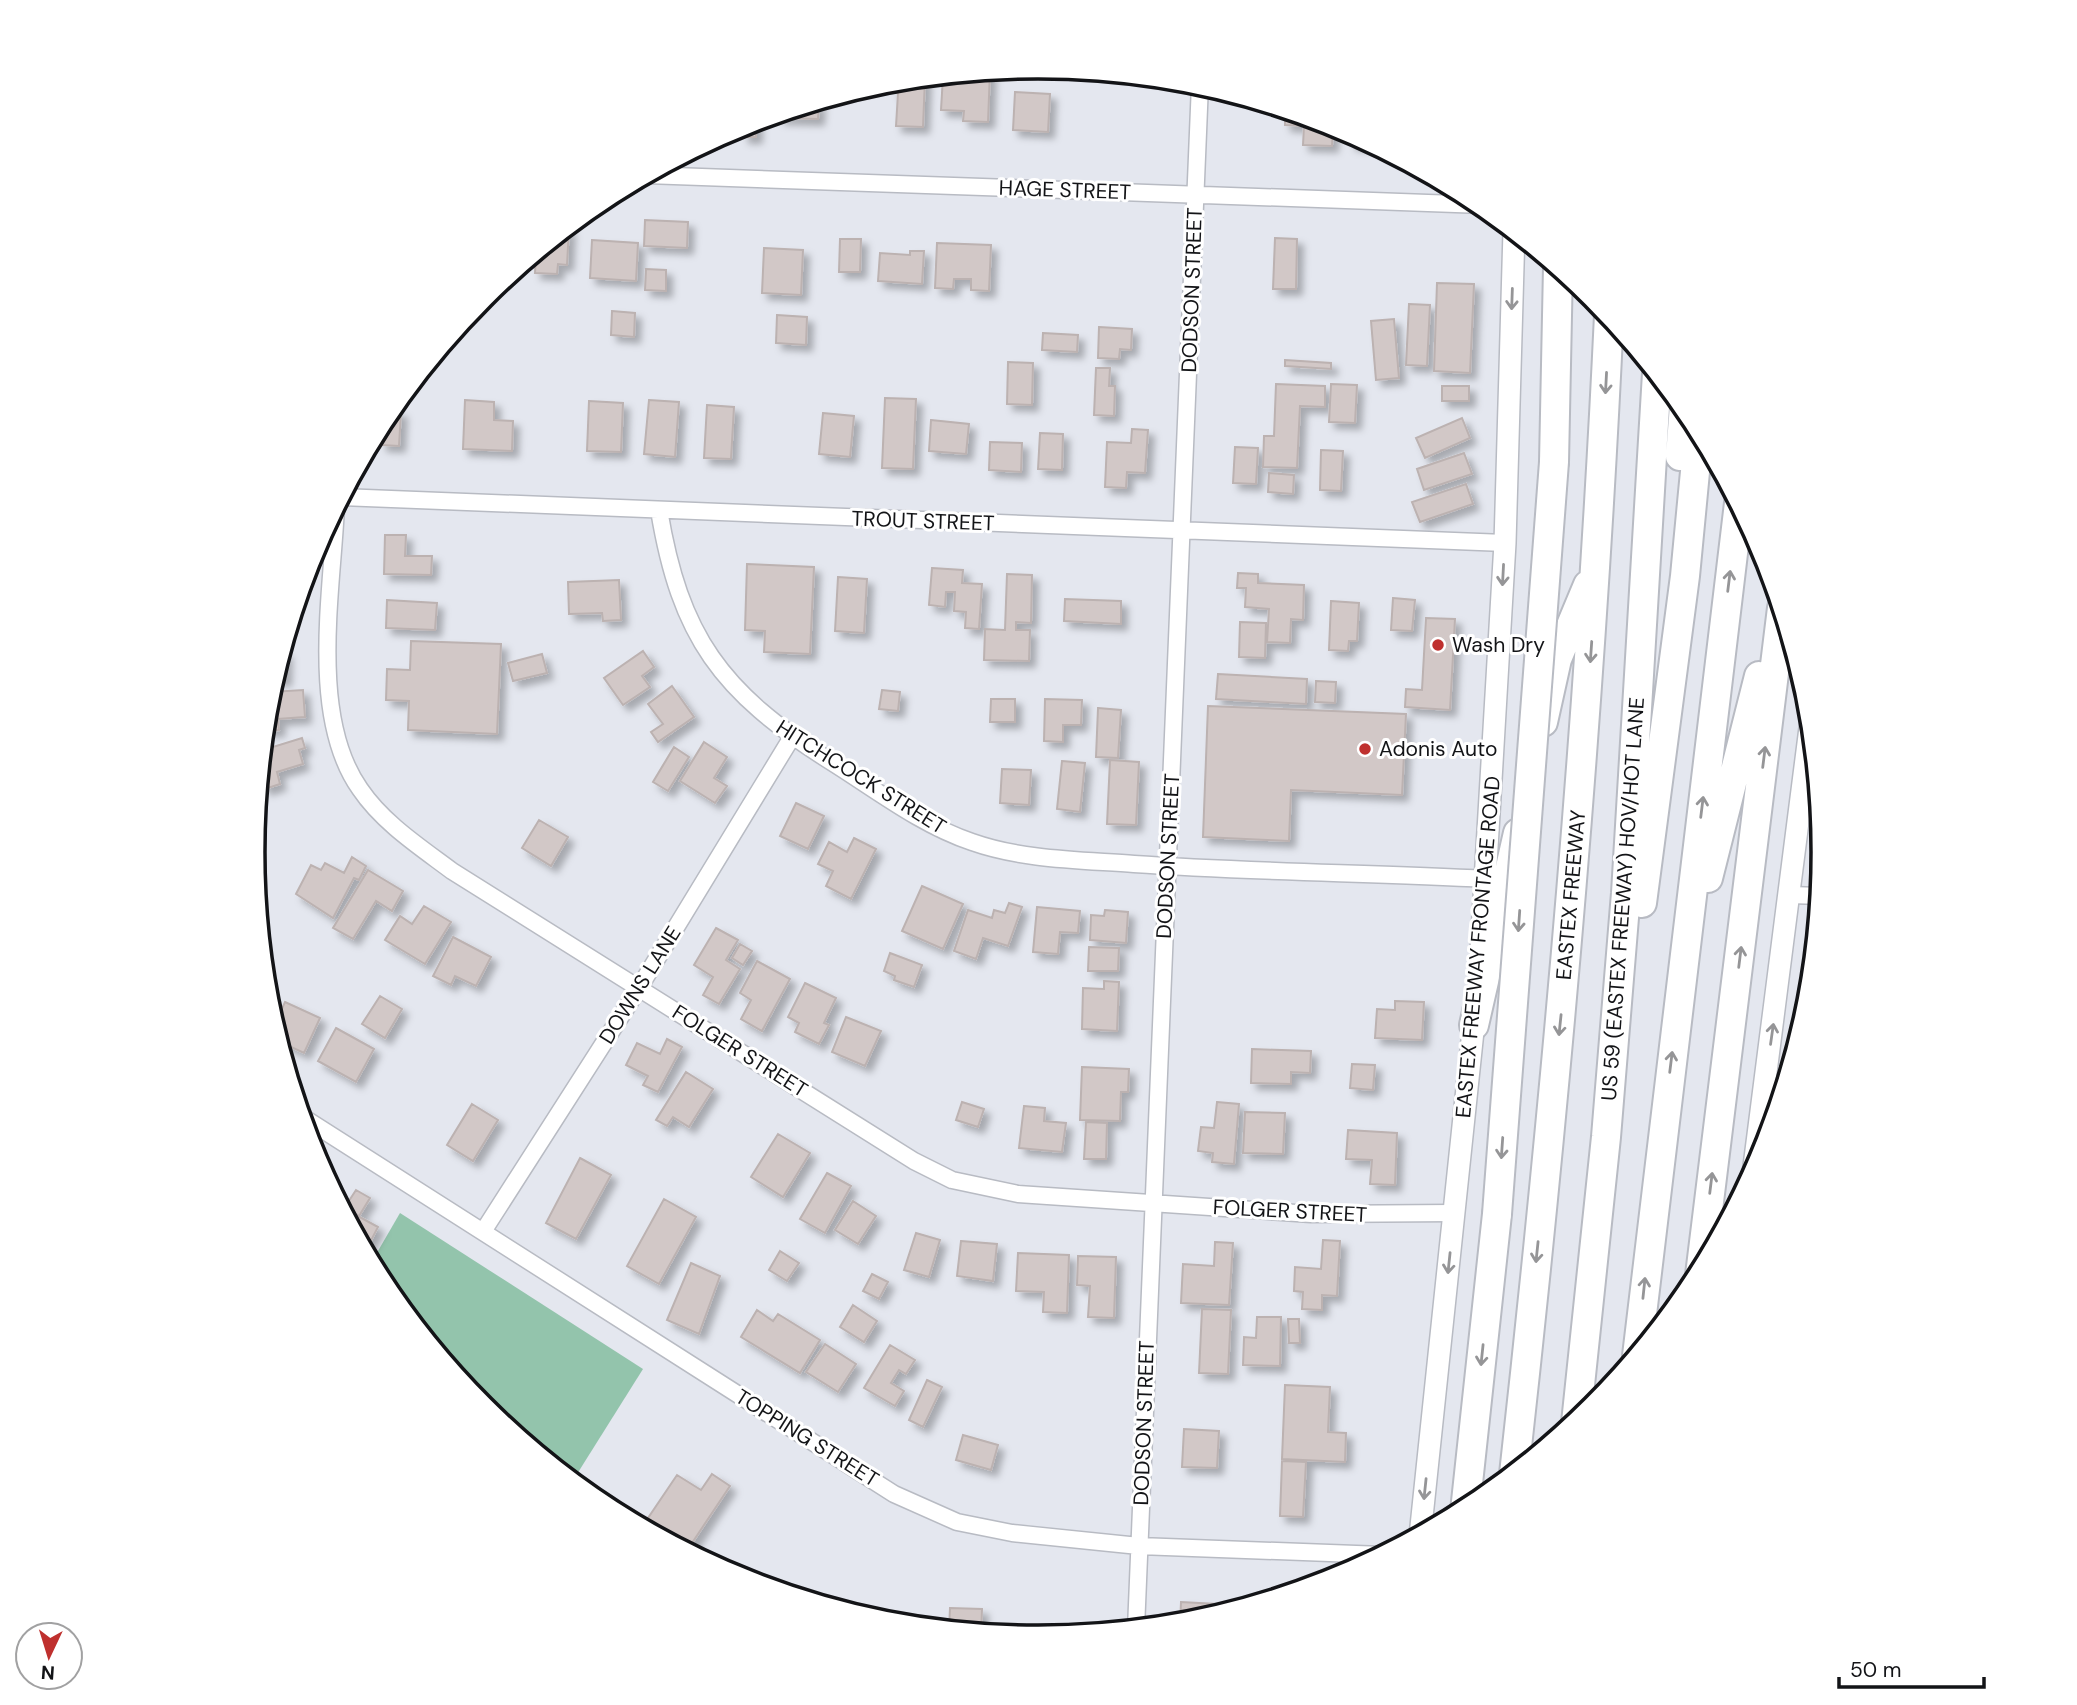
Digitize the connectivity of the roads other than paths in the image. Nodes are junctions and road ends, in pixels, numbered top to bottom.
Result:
1 (1200, 96) edge
2 (664, 176) edge
3 (1196, 195) junction
4 (1460, 204) edge
5 (1514, 242) edge
6 (1558, 279) edge
7 (1608, 329) edge
8 (1656, 387) edge
9 (1671, 408) edge
10 (1683, 424) edge
11 (1697, 447) edge
12 (352, 497) edge
13 (659, 510) junction
14 (1737, 521) edge
15 (1183, 532) junction
16 (335, 533) edge
17 (1505, 543) junction
18 (1598, 560) junction
19 (1774, 615) edge
20 (1779, 631) edge
21 (792, 737) junction
22 (1807, 758) edge
23 (1651, 836) junction
24 (1167, 866) junction
25 (1487, 879) junction
26 (1626, 893) junction
27 (1791, 895) junction
28 (1811, 896) edge
29 (639, 988) junction
30 (1679, 996) junction
31 (1474, 1025) junction
32 (315, 1125) edge
33 (1758, 1135) edge
34 (1606, 1137) junction
35 (1153, 1204) junction
36 (1454, 1213) junction
37 (484, 1230) junction
38 (1703, 1248) edge
39 (1639, 1340) edge
40 (1578, 1408) edge
41 (1515, 1462) edge
42 (1467, 1497) edge
43 (1421, 1525) edge
44 (1139, 1546) junction
45 (1363, 1554) edge
46 (1136, 1620) edge

1 - 3 street, DODSON STREET
2 - 3 street, HAGE STREET
3 - 4 street, HAGE STREET
3 - 15 street, DODSON STREET
5 -> 17 main road, EASTEX FREEWAY FRONTAGE ROAD
6 -> 42 highway, bridge
7 -> 18 highway, EASTEX FREEWAY
8 - 26 highway, US 59 (EASTEX FREEWAY) HOV/HOT LANE
9 - 26 highway
10 - 23 highway
11 - 23 highway
12 - 13 street, TROUT STREET
13 - 15 street, TROUT STREET
13 - 21 street, HITCHCOCK STREET
30 -> 14 highway
15 - 17 street, TROUT STREET
15 - 24 street, DODSON STREET
16 - 29 street, FOLGER STREET
17 -> 25 main road, EASTEX FREEWAY FRONTAGE ROAD
18 - 31 highway
18 -> 41 highway, EASTEX FREEWAY
19 - 30 highway
38 -> 20 highway
21 - 24 street, HITCHCOCK STREET
21 - 29 street, DOWNS LANE
22 - 27 main road
23 - 34 highway
24 - 25 street, HITCHCOCK STREET
24 - 35 street, DODSON STREET
25 - 31 main road, EASTEX FREEWAY FRONTAGE ROAD
26 - 34 highway, US 59 (EASTEX FREEWAY) HOV/HOT LANE
27 - 28 street
33 -> 27 main road
29 - 35 street, FOLGER STREET
29 - 37 street, DOWNS LANE
39 -> 30 highway
31 - 36 main road, EASTEX FREEWAY FRONTAGE ROAD
32 - 37 street, TOPPING STREET
34 - 40 highway, US 59 (EASTEX FREEWAY) HOV/HOT LANE
35 - 36 street, FOLGER STREET
35 - 44 street, DODSON STREET
36 -> 43 main road, EASTEX FREEWAY FRONTAGE ROAD
37 - 44 street, TOPPING STREET
44 - 45 street, TOPPING STREET
44 - 46 street, DODSON STREET

